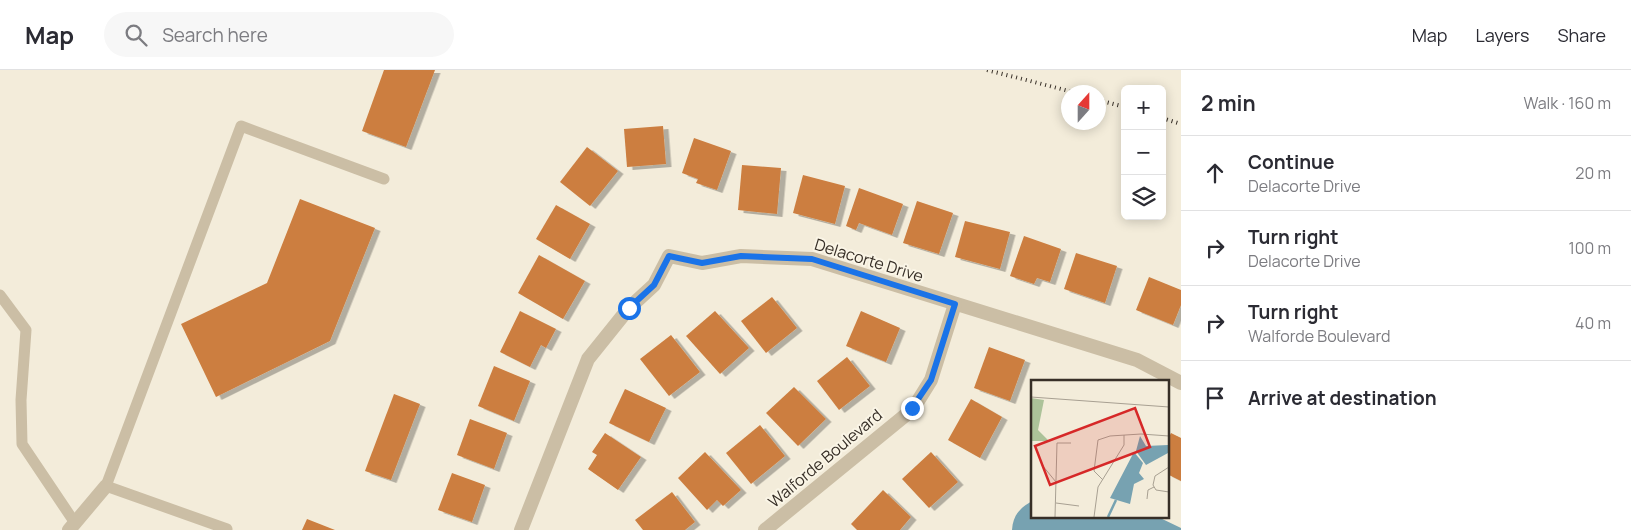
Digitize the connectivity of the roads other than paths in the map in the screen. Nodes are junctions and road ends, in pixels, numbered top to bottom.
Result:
1 (384, 179) dead end
2 (0, 295) edge
3 (955, 304) junction
4 (1181, 383) edge
5 (106, 486) junction
6 (72, 526) edge
7 (227, 529) edge
8 (520, 530) edge
9 (765, 530) edge

1 - 5 lane
2 - 6 lane
3 - 4 street, Delacorte Drive
3 - 8 street, Delacorte Drive
3 - 9 street, Walforde Boulevard
5 - 6 street
5 - 7 lane

